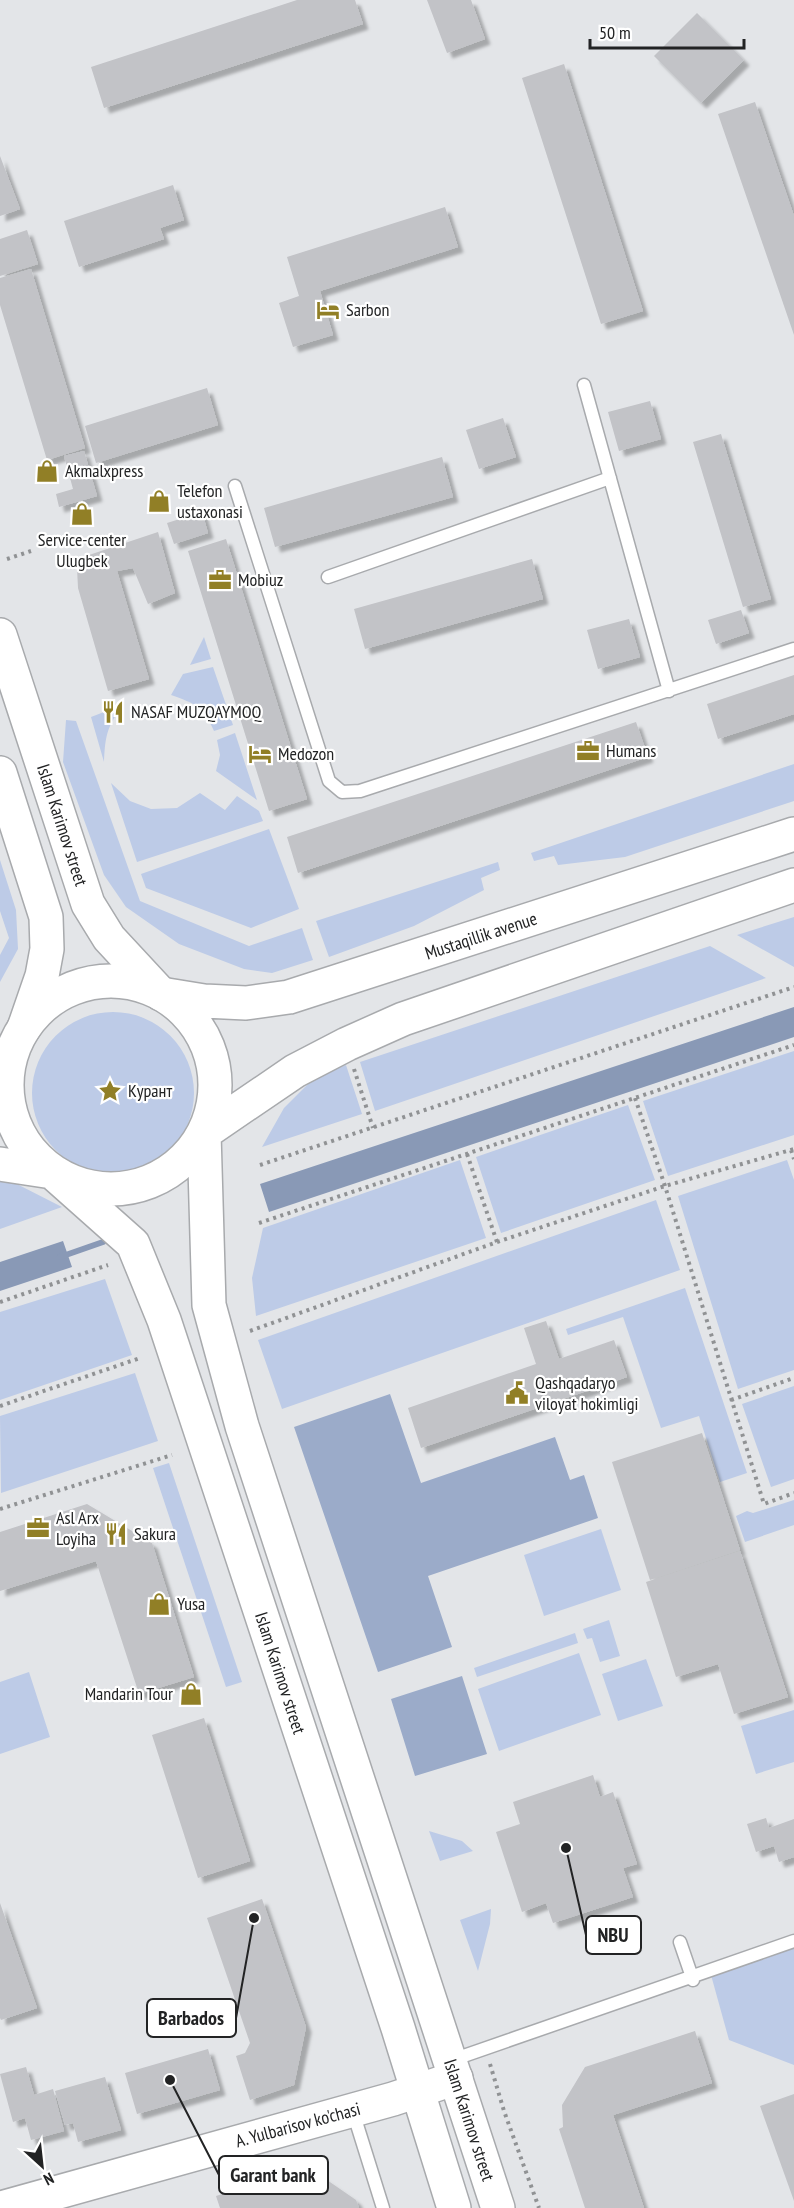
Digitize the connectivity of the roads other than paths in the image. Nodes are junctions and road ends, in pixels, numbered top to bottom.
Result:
1 (584, 385) dead end
2 (610, 478) junction
3 (235, 486) dead end
4 (328, 577) dead end
5 (0, 635) edge
6 (794, 649) edge
7 (669, 691) junction
8 (0, 773) edge
9 (794, 834) edge
10 (794, 885) edge
11 (161, 994) junction
12 (24, 1028) junction
13 (0, 1058) edge
14 (204, 1133) junction
15 (0, 1164) edge
16 (52, 1172) junction
17 (794, 1941) edge
18 (680, 1942) dead end
19 (692, 1978) junction
20 (453, 2069) junction
21 (417, 2091) junction
22 (352, 2110) junction
23 (1, 2208) edge
24 (383, 2208) edge
25 (454, 2208) edge
26 (498, 2208) edge

1 - 2 lane
2 - 4 lane
2 - 7 lane
3 - 7 lane
5 - 11 main road, Islam Karimov street
6 - 7 lane
8 - 12 main road
9 - 11 main road, Mustaqillik avenue
10 - 14 main road
11 - 12 main road
11 - 14 main road
12 - 13 main road
12 - 16 main road
14 - 16 main road
14 - 20 main road, Islam Karimov street
15 - 16 main road
16 - 21 main road, Islam Karimov street
17 - 19 lane
18 - 19 lane
19 - 20 lane
20 - 21 main road, A. Yulbarisov ko'chasi
20 - 26 main road, Islam Karimov street
21 - 22 main road, A. Yulbarisov ko'chasi
21 - 25 main road, Islam Karimov street
22 - 23 main road, A. Yulbarisov ko'chasi
22 - 24 lane

